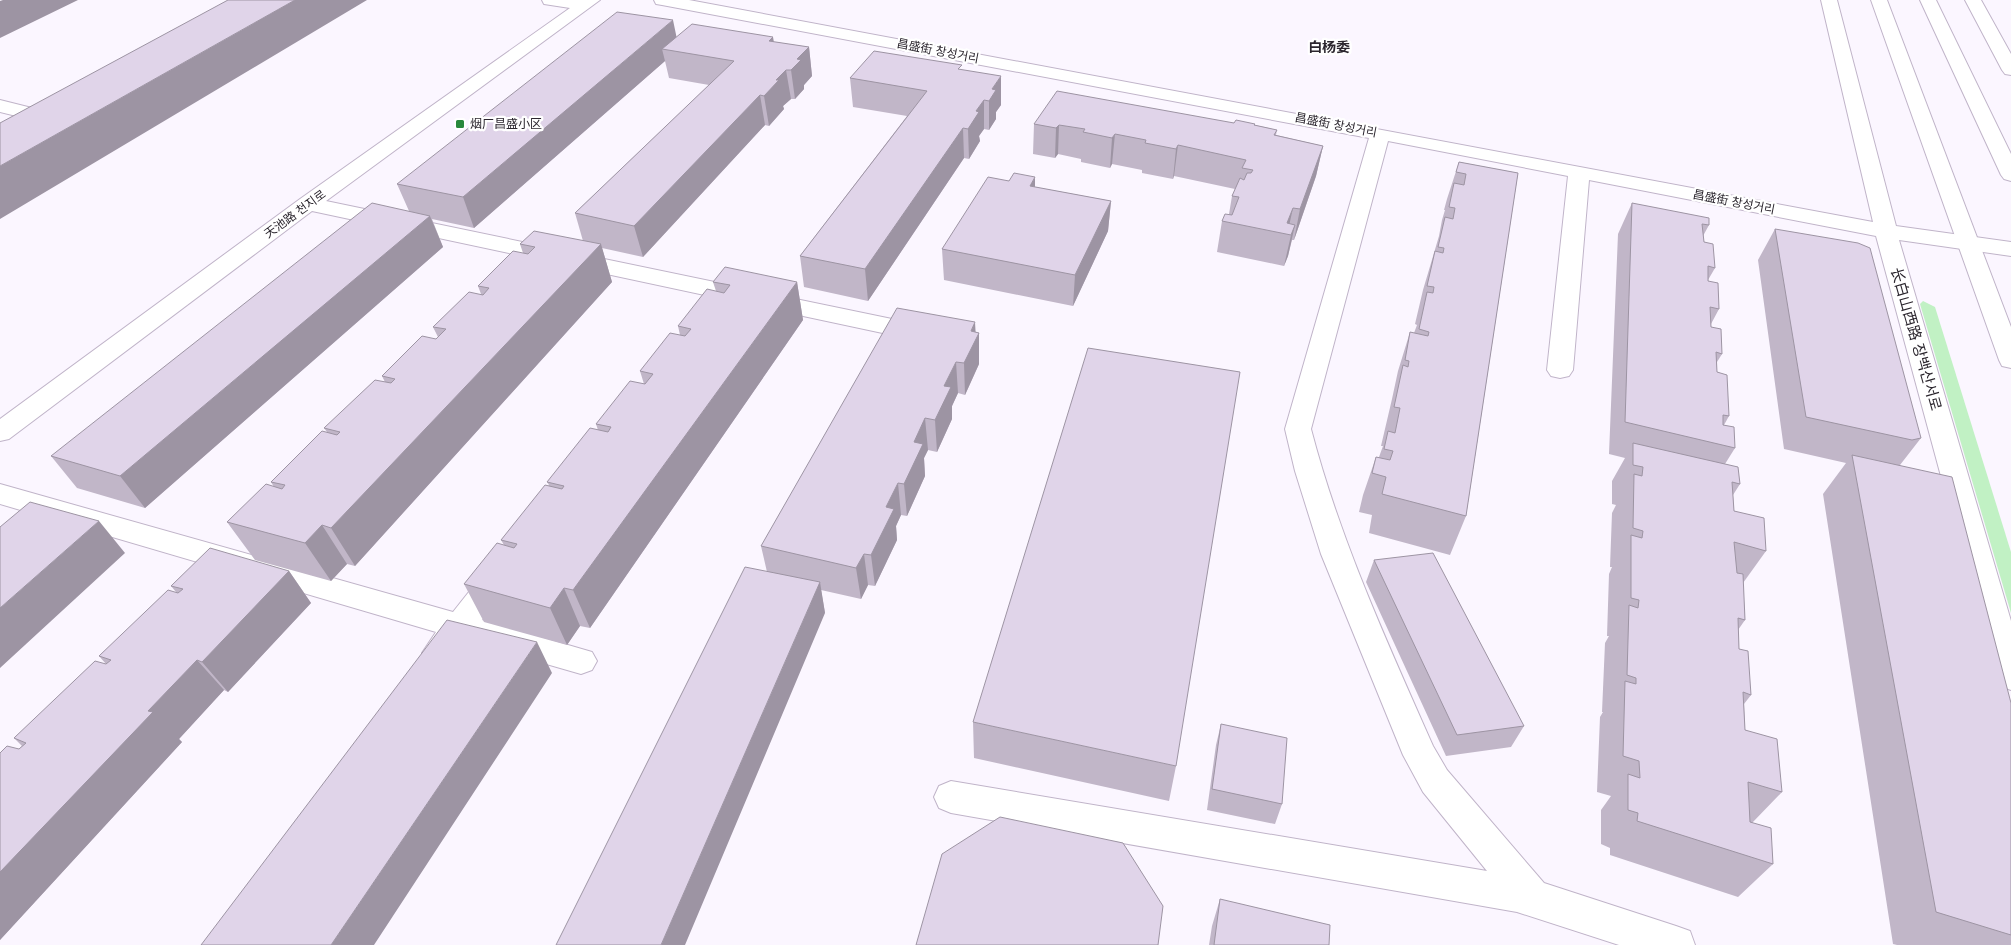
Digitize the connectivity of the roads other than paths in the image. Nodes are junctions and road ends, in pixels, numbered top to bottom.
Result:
1 (550, 0) edge
2 (662, 0) edge
3 (1829, 0) edge
4 (1879, 0) edge
5 (1928, 0) edge
6 (1973, 0) edge
7 (588, 3) edge
8 (2011, 70) edge
9 (0, 106) edge
10 (75, 110) edge
11 (58, 120) junction
12 (33, 134) edge
13 (1380, 134) junction
14 (1579, 172) junction
15 (2011, 175) edge
16 (308, 204) junction
17 (1886, 231) junction
18 (1966, 241) junction
19 (2011, 249) edge
20 (723, 292) junction
21 (705, 315) edge
22 (892, 327) edge
23 (2011, 360) edge
24 (1560, 370) dead end
25 (0, 432) edge
26 (0, 494) edge
27 (515, 556) edge
28 (460, 626) junction
29 (581, 661) dead end
30 (423, 673) edge
31 (2011, 676) edge
32 (952, 797) dead end
33 (1533, 899) junction
34 (1676, 945) edge

1 - 7 street
2 - 13 street, 昌盛街 창성거리
3 - 17 street, 长白山西路 장백산서로
4 - 18 street
5 - 15 street
6 - 8 street
7 - 16 street, 天池路 천지로
9 - 11 street
10 - 11 street
11 - 12 street
13 - 14 street, 昌盛街 창성거리
13 - 33 street
14 - 17 street, 昌盛街 창성거리
14 - 24 street
16 - 20 street
16 - 25 street, 天池路 천지로
17 - 18 street, 昌盛街 창성거리
17 - 31 street, 长白山西路 장백산서로
18 - 19 street, 昌盛街 창성거리
18 - 23 street
20 - 21 street
20 - 22 street
26 - 28 street
27 - 28 street
28 - 29 street
28 - 30 street
32 - 33 street
33 - 34 street

